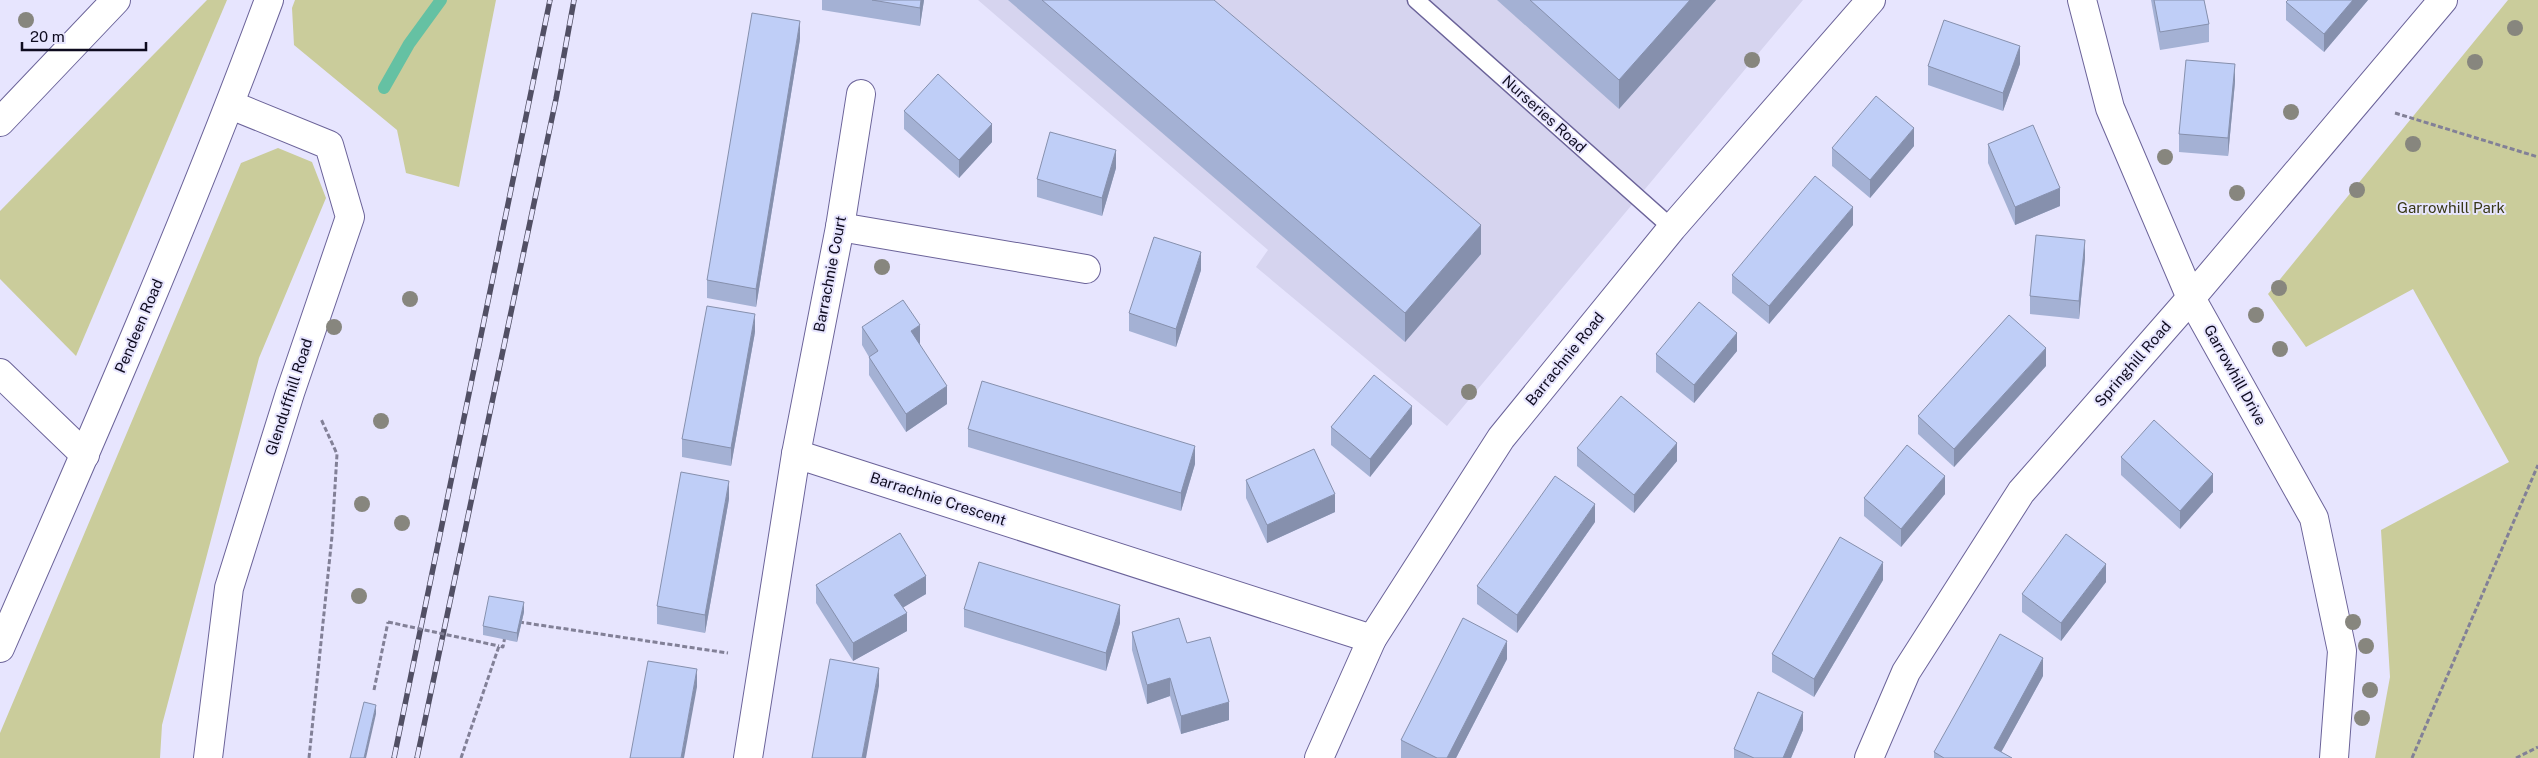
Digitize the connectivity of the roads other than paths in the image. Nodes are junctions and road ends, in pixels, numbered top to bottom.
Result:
1 (116, 0) edge
2 (270, 0) edge
3 (1416, 0) edge
4 (1871, 0) edge
5 (2082, 0) edge
6 (2443, 0) edge
7 (861, 94) dead end
8 (231, 105) junction
9 (0, 122) edge
10 (840, 227) junction
11 (1672, 228) junction
12 (1086, 269) dead end
13 (2191, 298) junction
14 (0, 373) edge
15 (796, 454) junction
16 (85, 455) junction
17 (1372, 639) junction
18 (0, 648) edge
19 (208, 758) edge
20 (748, 758) edge
21 (1318, 758) edge
22 (1869, 758) edge
23 (2334, 758) edge

1 - 9 street
2 - 8 street, Pendeen Road
3 - 11 lane, Nurseries Road
4 - 11 street, Barrachnie Road
5 - 13 street, Garrowhill Drive
6 - 13 street, Springhill Road
7 - 10 street, Barrachnie Court
8 - 16 street, Pendeen Road
8 - 19 street, Glenduffhill Road
10 - 12 street
10 - 15 street, Barrachnie Court
11 - 17 street, Barrachnie Road
13 - 22 street, Springhill Road
13 - 23 street, Garrowhill Drive
14 - 16 street
15 - 17 street, Barrachnie Crescent
15 - 20 street
16 - 18 street, Pendeen Road
17 - 21 street, Barrachnie Road

